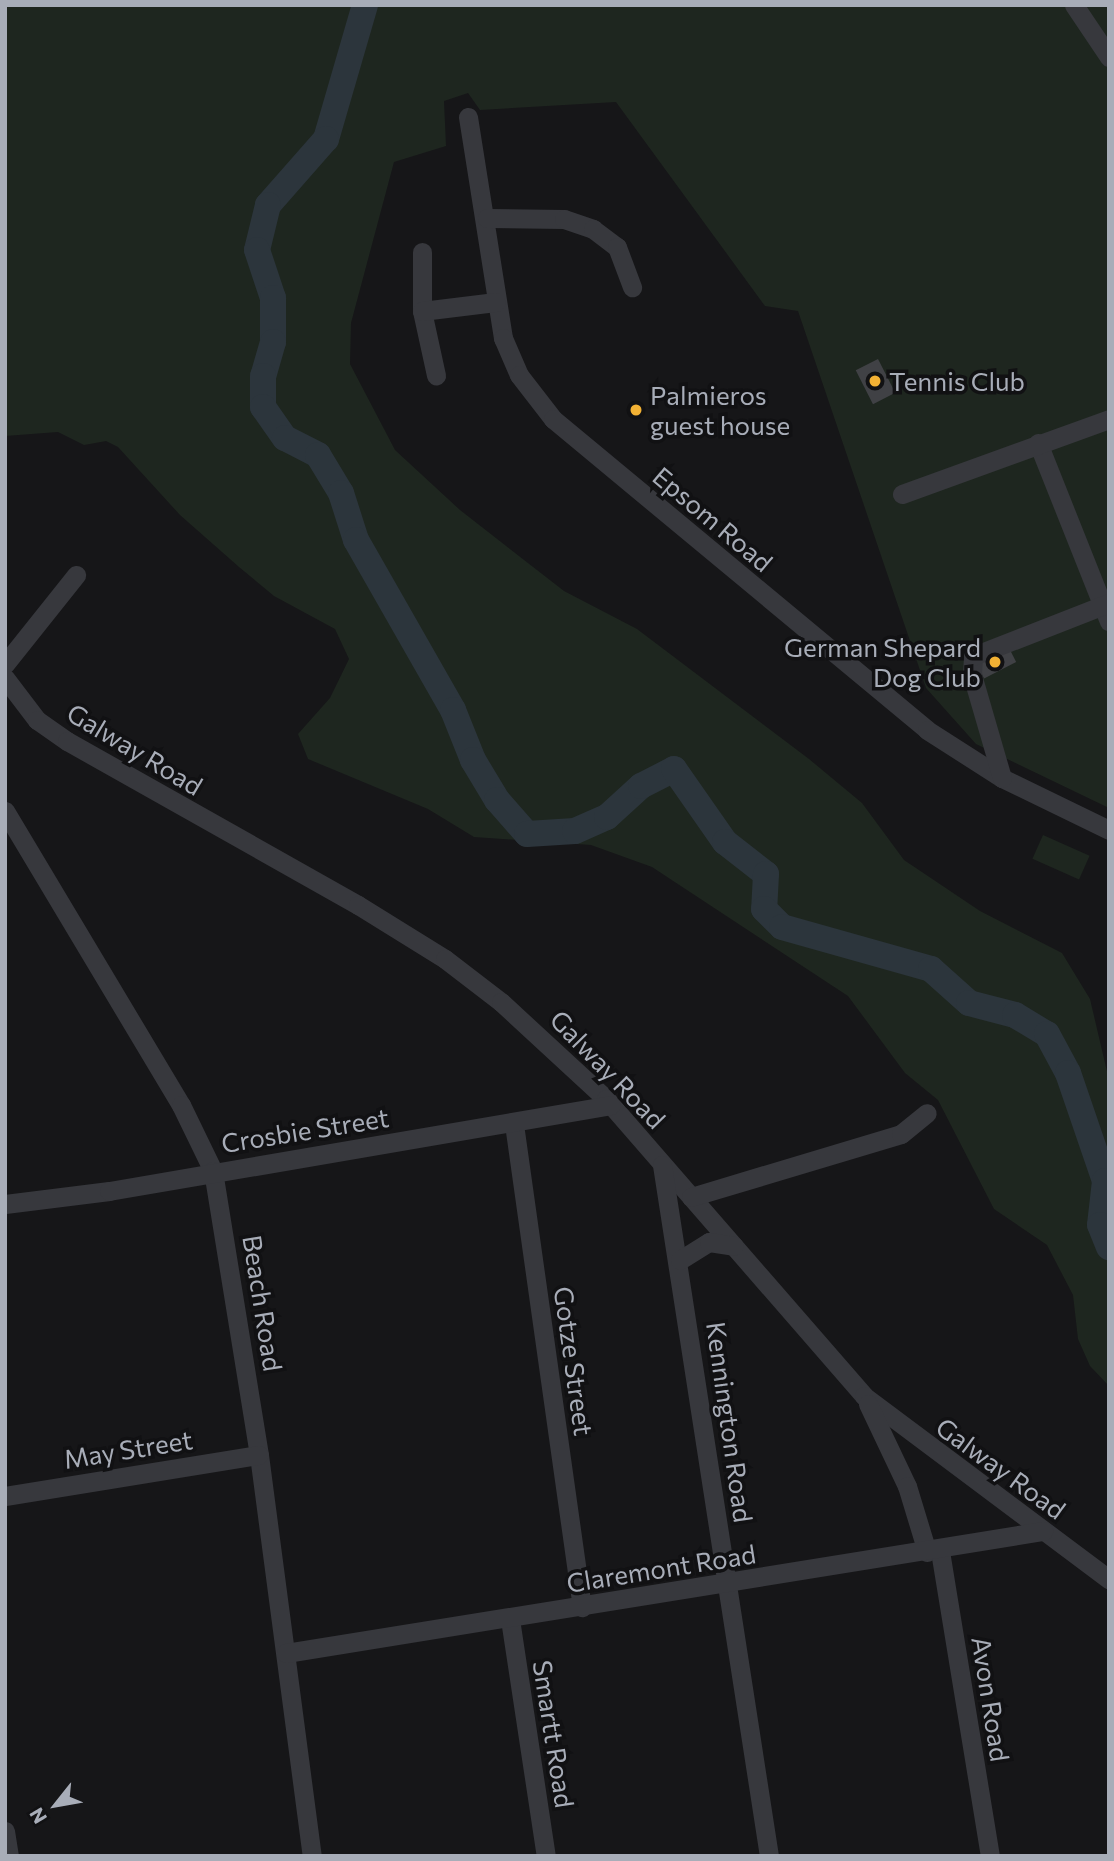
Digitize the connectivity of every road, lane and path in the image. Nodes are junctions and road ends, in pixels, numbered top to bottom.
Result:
1 (1073, 5) edge
2 (1109, 57) edge
3 (468, 117) dead end
4 (487, 218) junction
5 (422, 252) dead end
6 (632, 287) dead end
7 (495, 302) junction
8 (422, 312) junction
9 (436, 375) dead end
10 (1109, 419) edge
11 (1038, 443) junction
12 (902, 494) dead end
13 (76, 575) dead end
14 (1107, 610) edge
15 (5, 664) edge
16 (5, 678) edge
17 (1002, 778) junction
18 (5, 811) edge
19 (1109, 830) edge
20 (611, 1105) junction
21 (927, 1113) dead end
22 (514, 1124) junction
23 (661, 1162) junction
24 (213, 1171) junction
25 (691, 1197) junction
26 (5, 1204) edge
27 (734, 1246) junction
28 (680, 1260) junction
29 (864, 1396) junction
30 (259, 1455) junction
31 (5, 1496) edge
32 (1043, 1531) junction
33 (933, 1552) junction
34 (1109, 1579) edge
35 (727, 1583) junction
36 (582, 1607) junction
37 (510, 1619) junction
38 (286, 1653) junction
39 (5, 1831) edge
40 (9, 1856) edge
41 (312, 1856) edge
42 (546, 1856) edge
43 (769, 1856) edge
44 (990, 1856) edge

1 - 2 street
3 - 4 street, Epsom Road
4 - 6 street
4 - 7 street, Epsom Road
5 - 8 street
7 - 8 street
7 - 17 street, Epsom Road
8 - 9 street
10 - 11 street
11 - 12 street
11 - 14 street
13 - 15 street
14 - 17 street
16 - 20 street, Galway Road
17 - 19 street, Epsom Road
18 - 24 street, Beach Road
20 - 22 street, Crosbie Street
20 - 23 street, Galway Road
21 - 25 street
22 - 24 street, Crosbie Street
22 - 36 street, Gotze Street
23 - 25 street, Galway Road
23 - 28 street, Kennington Road
24 - 26 street, Crosbie Street
24 - 30 street, Beach Road
25 - 27 street, Galway Road
27 - 28 street
27 - 29 street, Galway Road
28 - 35 street, Kennington Road
29 - 32 street, Galway Road
29 - 33 street, Avon Road
30 - 31 street, May Street
30 - 38 street, Beach Road
32 - 33 street, Claremont Road
32 - 34 street, Galway Road
33 - 35 street, Claremont Road
33 - 44 street, Avon Road
35 - 36 street, Claremont Road
35 - 43 street, Kennington Road
36 - 37 street, Claremont Road
37 - 38 street, Claremont Road
37 - 42 street, Smartt Road
38 - 41 street, Beach Road
39 - 40 street

